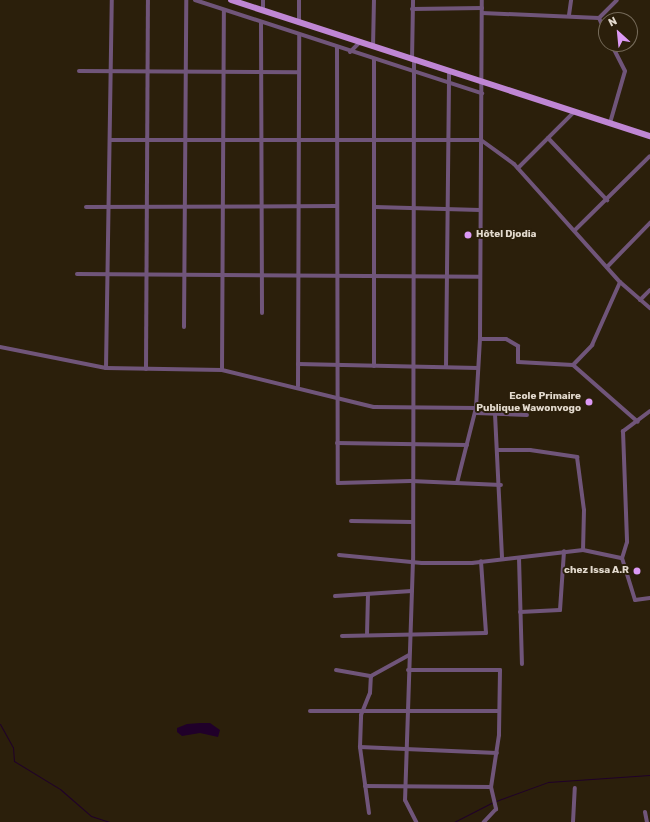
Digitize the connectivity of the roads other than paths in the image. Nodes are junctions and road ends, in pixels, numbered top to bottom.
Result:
1 (112, 0) edge
2 (148, 0) edge
3 (186, 0) edge
4 (195, 0) edge
5 (232, 0) edge
6 (263, 0) edge
7 (299, 0) edge
8 (374, 0) edge
9 (412, 0) edge
10 (482, 0) edge
11 (570, 0) edge
12 (617, 0) edge
13 (482, 8) junction
14 (412, 9) junction
15 (224, 10) junction
16 (263, 11) junction
17 (605, 12) edge
18 (482, 13) junction
19 (569, 15) junction
20 (598, 18) edge
21 (261, 23) junction
22 (299, 24) junction
23 (299, 35) junction
24 (359, 43) junction
25 (337, 48) junction
26 (373, 48) junction
27 (350, 52) junction
28 (614, 52) edge
29 (374, 60) junction
30 (413, 60) junction
31 (79, 71) dead end
32 (110, 71) junction
33 (449, 71) junction
34 (147, 72) junction
35 (185, 72) junction
36 (299, 72) junction
37 (225, 73) junction
38 (261, 73) junction
39 (415, 73) junction
40 (483, 82) junction
41 (448, 83) junction
42 (482, 93) junction
43 (574, 112) junction
44 (610, 124) junction
45 (650, 136) edge
46 (225, 138) junction
47 (548, 138) junction
48 (185, 139) junction
49 (262, 139) junction
50 (300, 139) junction
51 (337, 139) junction
52 (111, 140) junction
53 (147, 140) junction
54 (376, 140) junction
55 (413, 140) junction
56 (446, 140) junction
57 (481, 140) junction
58 (650, 156) edge
59 (518, 168) junction
60 (607, 200) junction
61 (301, 206) junction
62 (337, 206) junction
63 (86, 207) dead end
64 (147, 207) junction
65 (186, 207) junction
66 (225, 207) junction
67 (262, 207) junction
68 (375, 207) junction
69 (111, 208) junction
70 (413, 209) junction
71 (447, 210) junction
72 (480, 210) junction
73 (650, 223) edge
74 (575, 230) junction
75 (607, 267) junction
76 (78, 274) dead end
77 (109, 275) junction
78 (148, 275) junction
79 (185, 275) junction
80 (222, 275) junction
81 (262, 275) junction
82 (299, 276) junction
83 (337, 276) junction
84 (374, 276) junction
85 (412, 276) junction
86 (448, 277) junction
87 (480, 277) junction
88 (620, 282) junction
89 (650, 290) edge
90 (640, 300) junction
91 (650, 308) edge
92 (262, 313) dead end
93 (184, 327) dead end
94 (480, 339) junction
95 (0, 347) edge
96 (298, 364) junction
97 (338, 365) junction
98 (573, 365) junction
99 (374, 366) junction
100 (412, 366) junction
101 (446, 367) junction
102 (106, 368) junction
103 (478, 368) junction
104 (146, 369) junction
105 (222, 370) junction
106 (298, 386) junction
107 (336, 396) junction
108 (411, 406) junction
109 (476, 408) junction
110 (650, 412) edge
111 (476, 413) junction
112 (495, 414) junction
113 (527, 415) dead end
114 (638, 422) junction
115 (337, 443) junction
116 (411, 445) junction
117 (467, 445) junction
118 (498, 450) junction
119 (412, 481) junction
120 (457, 483) junction
121 (500, 485) junction
122 (351, 521) dead end
123 (412, 522) junction
124 (583, 550) junction
125 (564, 551) junction
126 (339, 555) dead end
127 (502, 558) junction
128 (519, 558) junction
129 (622, 558) junction
130 (413, 560) junction
131 (482, 561) junction
132 (412, 591) junction
133 (368, 594) junction
134 (335, 596) dead end
135 (650, 598) edge
136 (520, 612) junction
137 (410, 634) junction
138 (367, 635) junction
139 (342, 636) dead end
140 (409, 655) junction
141 (522, 664) dead end
142 (336, 670) dead end
143 (408, 670) junction
144 (371, 676) junction
145 (407, 710) junction
146 (310, 711) dead end
147 (364, 711) junction
148 (498, 711) junction
149 (360, 748) junction
150 (406, 749) junction
151 (497, 753) junction
152 (365, 786) junction
153 (405, 787) junction
154 (491, 787) junction
155 (575, 788) dead end
156 (645, 812) dead end
157 (369, 813) dead end
158 (416, 822) edge
159 (484, 822) edge
160 (573, 822) edge
161 (647, 822) edge

1 - 32 street
2 - 34 street
3 - 35 street
4 - 15 street
5 - 16 main road
6 - 16 street
7 - 22 street
8 - 26 street
9 - 14 street
10 - 13 street
11 - 19 street
12 - 17 street
13 - 14 street
13 - 18 street
14 - 30 street
15 - 21 street
15 - 37 street
16 - 22 main road
18 - 19 street
18 - 40 street
19 - 20 street
21 - 23 street
21 - 38 street
22 - 24 main road
23 - 25 street
23 - 36 street
24 - 26 main road
24 - 27 street
25 - 27 street
25 - 51 street
26 - 30 main road
27 - 29 street
28 - 44 street
29 - 39 street
29 - 54 street
30 - 33 main road
30 - 39 street
31 - 32 street
32 - 34 street
32 - 52 street
33 - 40 main road
33 - 41 street
34 - 35 street
34 - 53 street
35 - 37 street
35 - 48 street
36 - 38 street
36 - 50 street
37 - 38 street
37 - 46 street
38 - 49 street
39 - 41 street
39 - 55 street
40 - 42 street
40 - 43 main road
41 - 42 street
41 - 56 street
42 - 57 street
43 - 44 main road
43 - 47 street
44 - 45 main road
46 - 48 street
46 - 49 street
46 - 66 street
47 - 59 street
47 - 60 street
48 - 53 street
48 - 65 street
49 - 50 street
49 - 67 street
50 - 51 street
50 - 61 street
51 - 54 street
51 - 62 street
52 - 53 street
52 - 69 street
53 - 64 street
54 - 55 street
54 - 68 street
55 - 56 street
55 - 70 street
56 - 57 street
56 - 71 street
57 - 59 street
57 - 72 street
58 - 60 street
59 - 74 street
60 - 74 street
61 - 62 street
61 - 67 street
61 - 82 street
62 - 83 street
63 - 69 street
64 - 65 street
64 - 69 street
64 - 78 street
65 - 66 street
65 - 79 street
66 - 67 street
66 - 80 street
67 - 81 street
68 - 70 street
68 - 84 street
69 - 77 street
70 - 71 street
70 - 85 street
71 - 72 street
71 - 86 street
72 - 87 street
73 - 75 street
74 - 75 street
75 - 88 street
76 - 77 street
77 - 78 street
77 - 102 street
78 - 79 street
78 - 104 street
79 - 80 street
79 - 93 street
80 - 81 street
80 - 105 street
81 - 82 street
81 - 92 street
82 - 83 street
82 - 96 street
83 - 84 street
83 - 97 street
84 - 85 street
84 - 99 street
85 - 86 street
85 - 100 street
86 - 87 street
86 - 101 street
87 - 94 street
88 - 90 street
88 - 98 street
89 - 90 street
90 - 91 street
94 - 98 street
94 - 103 street
95 - 102 street
96 - 97 street
96 - 106 street
97 - 99 street
97 - 107 street
98 - 114 street
99 - 100 street
100 - 101 street
100 - 108 street
101 - 103 street
102 - 104 street
103 - 109 street
104 - 105 street
105 - 106 street
106 - 107 street
107 - 108 street
107 - 115 street
108 - 109 street
108 - 116 street
109 - 111 street
110 - 114 street
111 - 112 street
111 - 117 street
112 - 113 street
112 - 118 street
114 - 129 street
115 - 116 street
115 - 119 street
116 - 117 street
116 - 119 street
117 - 120 street
118 - 121 street
118 - 124 street
119 - 120 street
119 - 123 street
120 - 121 street
121 - 127 street
122 - 123 street
123 - 130 street
124 - 125 street
124 - 129 street
125 - 128 street
125 - 136 street
126 - 130 street
127 - 128 street
127 - 131 street
128 - 136 street
129 - 135 street
130 - 131 street
130 - 132 street
131 - 137 street
132 - 133 street
132 - 137 street
133 - 134 street
133 - 138 street
136 - 141 street
137 - 138 street
137 - 140 street
138 - 139 street
140 - 143 street
140 - 144 street
142 - 144 street
143 - 145 street
143 - 148 street
144 - 147 street
145 - 147 street
145 - 148 street
145 - 150 street
146 - 147 street
147 - 149 street
148 - 151 street
149 - 150 street
149 - 152 street
150 - 151 street
150 - 153 street
151 - 154 street
152 - 153 street
152 - 157 street
153 - 154 street
153 - 158 street
154 - 159 street
155 - 160 street
156 - 161 street

